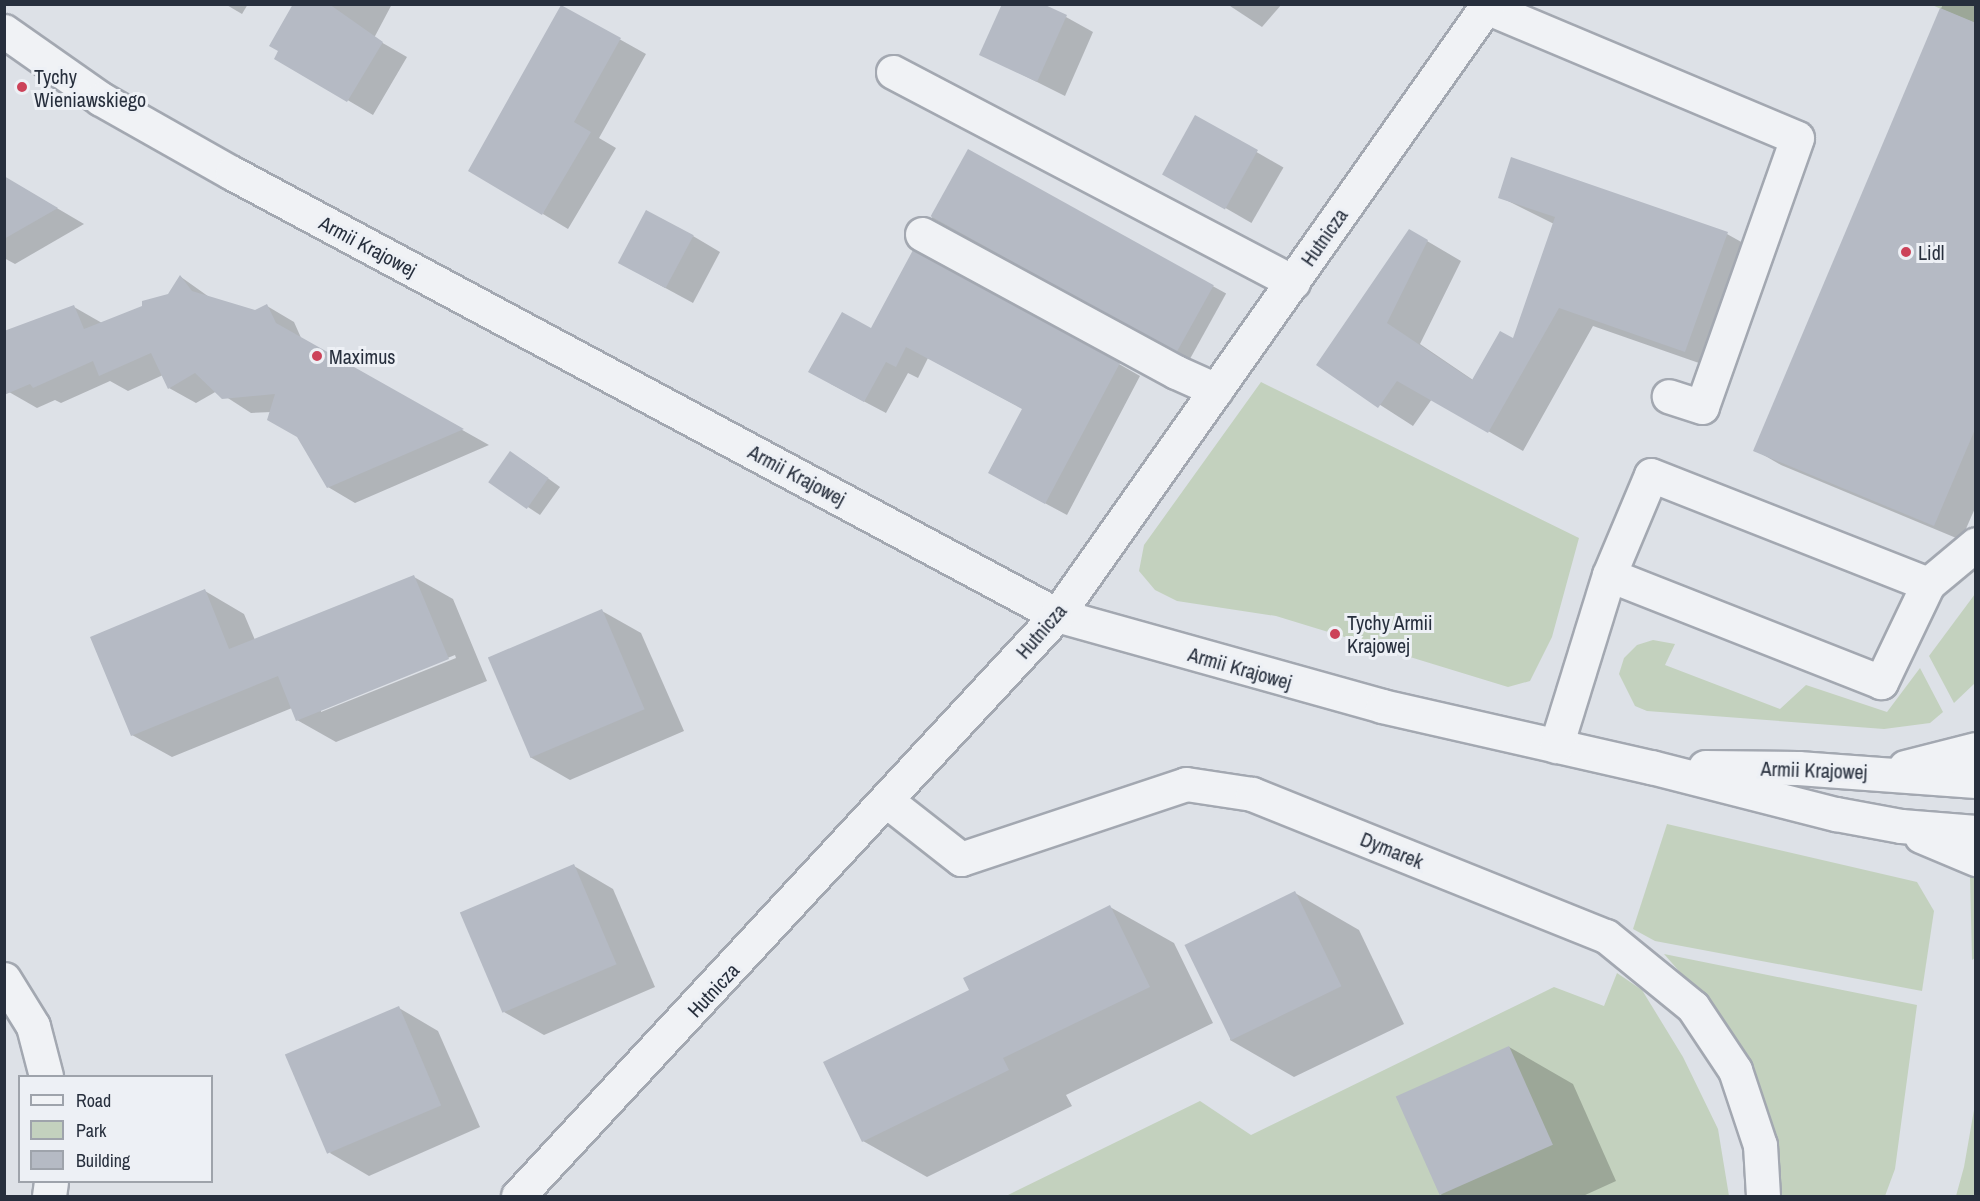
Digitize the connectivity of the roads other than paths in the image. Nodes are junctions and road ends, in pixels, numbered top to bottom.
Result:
1 (1487, 6) edge
2 (4, 31) edge
3 (893, 72) dead end
4 (922, 234) dead end
5 (1293, 282) junction
6 (1216, 390) junction
7 (1669, 396) dead end
8 (1976, 544) edge
9 (1609, 575) junction
10 (1928, 584) junction
11 (1058, 615) junction
12 (1556, 746) junction
13 (1976, 748) edge
14 (1651, 767) junction
15 (1878, 773) junction
16 (1976, 781) edge
17 (887, 801) junction
18 (1901, 826) junction
19 (1976, 832) edge
20 (1976, 859) edge
21 (4, 979) edge
22 (45, 1075) edge
23 (518, 1197) edge
24 (1763, 1197) edge

1 - 5 street, Hutnicza
1 - 7 street
2 - 11 street, Armii Krajowej
3 - 5 street
4 - 6 street
5 - 6 street, Hutnicza
6 - 11 street, Hutnicza
8 - 10 street
9 - 10 street
9 - 10 street
9 - 12 street
11 - 12 street, Armii Krajowej
11 - 17 street, Hutnicza
12 - 14 street, Armii Krajowej
13 - 15 street
14 - 15 street, Armii Krajowej
14 - 18 street, Armii Krajowej
15 - 16 street, Armii Krajowej
17 - 23 street, Hutnicza
17 - 24 street, Dymarek
18 - 19 street, Armii Krajowej
18 - 20 street, Armii Krajowej
21 - 22 street

